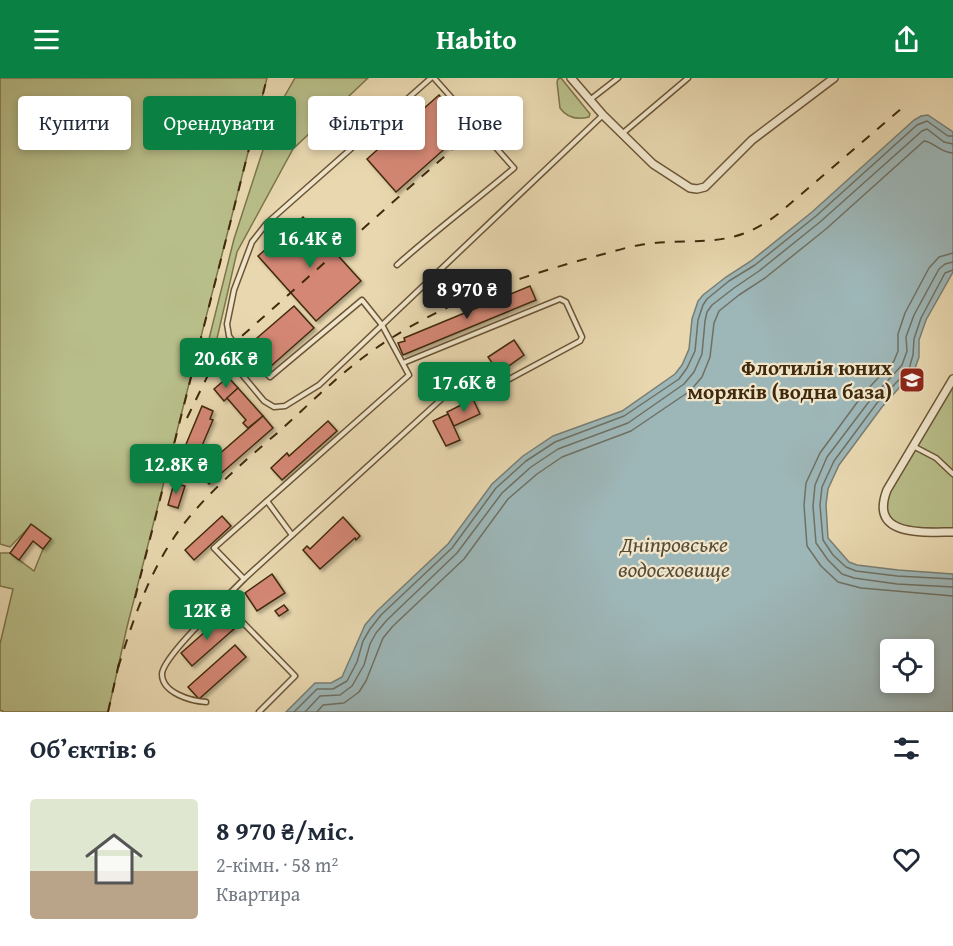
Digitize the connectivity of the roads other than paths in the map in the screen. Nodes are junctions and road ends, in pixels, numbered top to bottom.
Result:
1 (432, 78) edge
2 (571, 78) edge
3 (618, 78) edge
4 (687, 78) edge
5 (834, 78) edge
6 (590, 100) junction
7 (603, 115) junction
8 (622, 134) junction
9 (397, 265) dead end
10 (382, 325) junction
11 (229, 358) dead end
12 (403, 363) junction
13 (953, 379) edge
14 (913, 446) junction
15 (953, 474) edge
16 (267, 501) junction
17 (953, 532) edge
18 (292, 535) junction
19 (244, 579) junction
20 (222, 601) junction
21 (206, 702) dead end
22 (259, 712) edge

1 - 9 lane
1 - 10 lane
2 - 6 street
3 - 6 lane
4 - 8 lane
5 - 8 street
6 - 7 street
7 - 8 street
7 - 10 lane
10 - 11 lane
10 - 12 lane
12 - 16 lane
12 - 18 lane
13 - 14 street
14 - 15 lane
14 - 17 street
16 - 18 lane
16 - 19 lane
18 - 19 lane
19 - 20 lane
20 - 21 lane
20 - 22 lane

